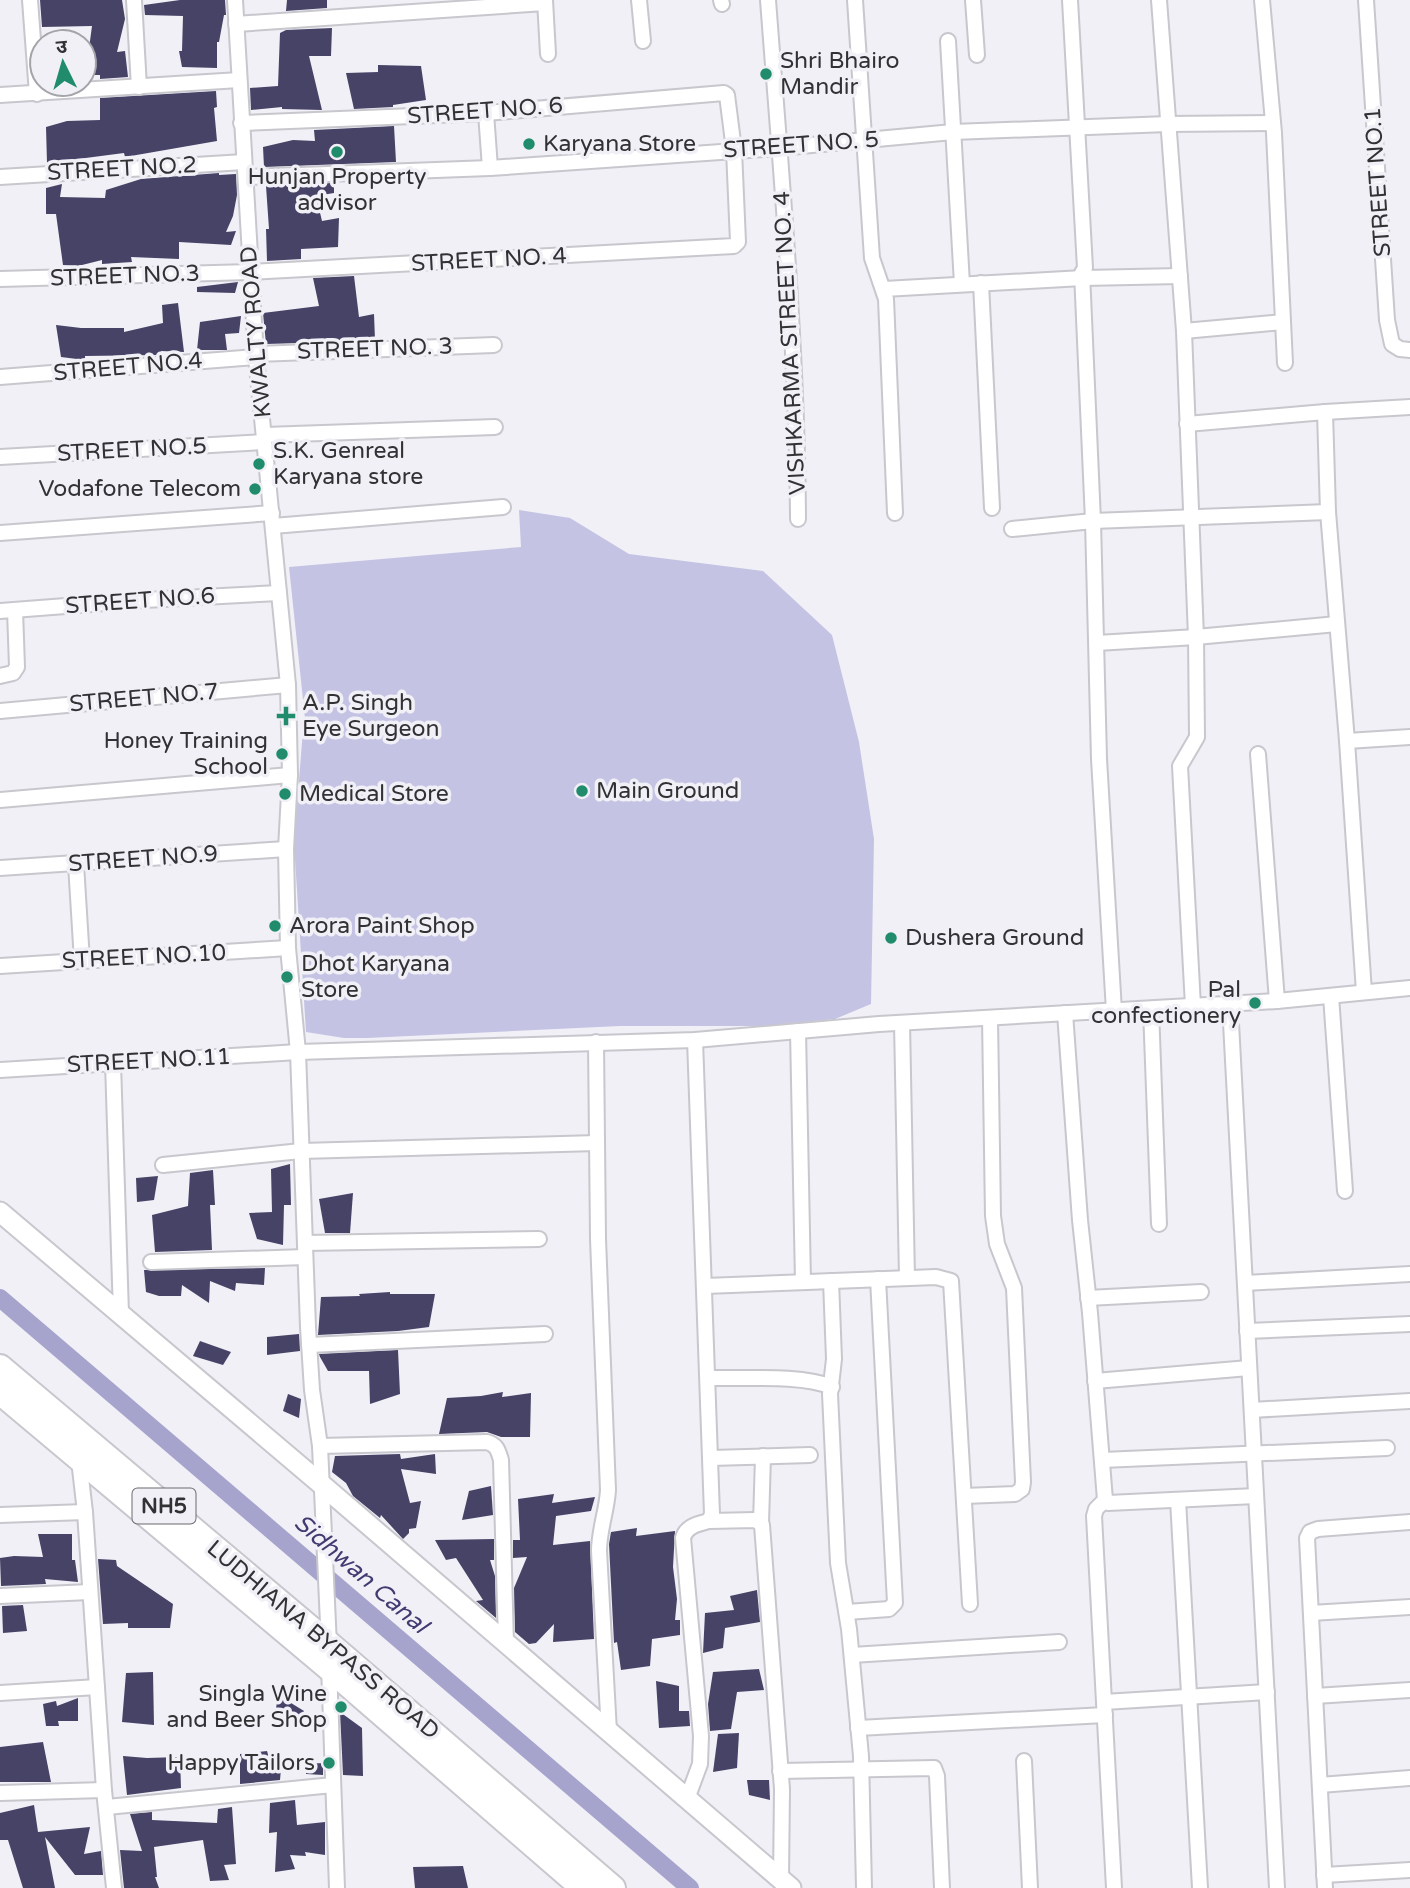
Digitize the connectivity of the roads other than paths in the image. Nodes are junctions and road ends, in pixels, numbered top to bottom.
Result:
1 (30, 0) edge
2 (134, 0) edge
3 (235, 0) edge
4 (639, 0) edge
5 (768, 0) edge
6 (855, 0) edge
7 (973, 0) edge
8 (1069, 0) edge
9 (1159, 0) edge
10 (1262, 0) edge
11 (1366, 0) edge
12 (545, 1) edge
13 (236, 24) junction
14 (32, 28) edge
15 (643, 41) dead end
16 (948, 41) dead end
17 (548, 54) dead end
18 (977, 55) dead end
19 (239, 79) junction
20 (139, 87) junction
21 (98, 90) edge
22 (28, 94) edge
23 (0, 95) edge
24 (486, 113) junction
25 (241, 123) junction
26 (1273, 123) junction
27 (1168, 124) junction
28 (1077, 128) junction
29 (953, 132) junction
30 (866, 141) junction
31 (779, 148) junction
32 (734, 150) junction
33 (244, 162) junction
34 (490, 167) junction
35 (0, 177) edge
36 (246, 177) junction
37 (250, 272) junction
38 (1180, 275) junction
39 (1083, 278) junction
40 (0, 279) edge
41 (962, 284) junction
42 (981, 284) junction
43 (884, 289) junction
44 (1283, 323) junction
45 (1184, 331) junction
46 (494, 345) dead end
47 (1410, 350) edge
48 (256, 356) junction
49 (1285, 362) dead end
50 (0, 377) edge
51 (1410, 407) edge
52 (1325, 412) junction
53 (1186, 424) junction
54 (495, 427) dead end
55 (264, 438) junction
56 (0, 457) edge
57 (503, 507) dead end
58 (992, 508) dead end
59 (1328, 512) junction
60 (895, 513) dead end
61 (1191, 517) junction
62 (798, 519) dead end
63 (273, 520) junction
64 (1093, 521) junction
65 (1012, 529) dead end
66 (0, 533) edge
67 (279, 593) junction
68 (15, 610) junction
69 (0, 611) edge
70 (1337, 624) junction
71 (1196, 637) junction
72 (1097, 643) junction
73 (0, 676) edge
74 (288, 685) junction
75 (0, 711) edge
76 (1410, 737) edge
77 (1347, 741) junction
78 (1258, 754) dead end
79 (290, 775) junction
80 (0, 800) edge
81 (286, 849) junction
82 (76, 864) junction
83 (0, 868) edge
84 (288, 948) junction
85 (82, 961) junction
86 (0, 966) edge
87 (1410, 988) edge
88 (1364, 992) junction
89 (1331, 996) junction
90 (1277, 1001) junction
91 (1230, 1004) junction
92 (1193, 1006) junction
93 (1150, 1009) junction
94 (1114, 1010) junction
95 (1065, 1013) junction
96 (990, 1017) junction
97 (901, 1023) junction
98 (798, 1031) junction
99 (695, 1040) junction
100 (596, 1042) junction
101 (298, 1052) junction
102 (113, 1063) junction
103 (0, 1070) edge
104 (597, 1143) junction
105 (301, 1151) junction
106 (163, 1165) dead end
107 (1345, 1191) dead end
108 (0, 1212) edge
109 (1159, 1224) dead end
110 (539, 1239) dead end
111 (305, 1250) junction
112 (151, 1262) dead end
113 (1410, 1274) edge
114 (878, 1279) junction
115 (906, 1279) junction
116 (831, 1281) junction
117 (803, 1282) junction
118 (1245, 1283) junction
119 (705, 1286) junction
120 (1201, 1292) dead end
121 (1088, 1298) junction
122 (121, 1314) junction
123 (1410, 1324) edge
124 (1247, 1331) junction
125 (545, 1334) dead end
126 (309, 1345) junction
127 (0, 1367) edge
128 (1250, 1368) junction
129 (709, 1378) junction
130 (1096, 1381) junction
131 (832, 1387) junction
132 (0, 1392) edge
133 (1410, 1401) edge
134 (1252, 1410) junction
135 (320, 1446) junction
136 (1387, 1448) dead end
137 (1254, 1452) junction
138 (810, 1455) dead end
139 (763, 1457) junction
140 (711, 1458) junction
141 (79, 1460) junction
142 (1102, 1460) junction
143 (322, 1494) junction
144 (964, 1496) junction
145 (1256, 1496) junction
146 (1105, 1500) junction
147 (1178, 1500) junction
148 (85, 1512) junction
149 (0, 1515) edge
150 (709, 1521) junction
151 (1410, 1522) edge
152 (761, 1523) junction
153 (90, 1592) junction
154 (0, 1596) edge
155 (970, 1604) dead end
156 (1410, 1607) edge
157 (847, 1612) junction
158 (1311, 1613) junction
159 (1059, 1642) dead end
160 (506, 1644) junction
161 (329, 1646) junction
162 (852, 1655) junction
163 (97, 1687) junction
164 (1410, 1690) edge
165 (1267, 1692) junction
166 (0, 1693) edge
167 (1315, 1696) junction
168 (1189, 1698) junction
169 (1104, 1709) junction
170 (858, 1728) junction
171 (609, 1732) junction
172 (1024, 1761) dead end
173 (861, 1769) junction
174 (780, 1771) junction
175 (1410, 1778) edge
176 (1320, 1785) junction
177 (333, 1786) junction
178 (104, 1790) junction
179 (0, 1793) edge
180 (687, 1799) junction
181 (107, 1807) junction
182 (1410, 1870) edge
183 (1325, 1881) edge
184 (786, 1884) edge
185 (337, 1887) edge
186 (114, 1888) edge
187 (321, 1888) edge
188 (583, 1888) edge
189 (613, 1888) edge
190 (864, 1888) edge
191 (942, 1888) edge
192 (1030, 1888) edge
193 (1114, 1888) edge
194 (1200, 1888) edge
195 (1277, 1888) edge

1 - 14 street
2 - 20 street
3 - 13 street, KWALTY ROAD
4 - 15 street
5 - 31 street, VISHKARMA STREET NO. 4
6 - 30 street
7 - 18 street
8 - 28 street
9 - 27 street
10 - 26 street
11 - 47 street, STREET NO.1
12 - 13 street
12 - 17 street
13 - 19 street, KWALTY ROAD
16 - 29 street
19 - 20 street
19 - 25 street, KWALTY ROAD
20 - 21 street
22 - 23 street
24 - 25 street, STREET NO. 6
24 - 32 street, STREET NO. 6
24 - 34 street
25 - 33 street, KWALTY ROAD
26 - 27 street, STREET NO. 5
26 - 44 street
27 - 28 street, STREET NO. 5
27 - 38 street
28 - 29 street, STREET NO. 5
28 - 39 street
29 - 30 street, STREET NO. 5
29 - 41 street
30 - 31 street, STREET NO. 5
30 - 43 street
31 - 32 street, STREET NO. 5
31 - 62 street, VISHKARMA STREET NO. 4
32 - 34 street, STREET NO. 5
32 - 37 street, STREET NO. 4
33 - 35 street, STREET NO.2
33 - 36 street, KWALTY ROAD
34 - 36 street, STREET NO. 5
36 - 37 street, KWALTY ROAD
37 - 40 street, STREET NO.3
37 - 48 street, KWALTY ROAD
38 - 39 street
38 - 45 street
39 - 42 street
39 - 64 street
41 - 42 street
41 - 43 street
42 - 58 street
43 - 60 street
44 - 45 street
44 - 49 street
45 - 53 street
46 - 48 street, STREET NO. 3
48 - 50 street, STREET NO.4
48 - 55 street, KWALTY ROAD
51 - 52 street
52 - 53 street
52 - 59 street
53 - 61 street
54 - 55 street, STREET NO.5
55 - 56 street, STREET NO.5
55 - 63 street, KWALTY ROAD
57 - 63 street
59 - 61 street
59 - 70 street
61 - 64 street
61 - 71 street
63 - 66 street
63 - 67 street, KWALTY ROAD
64 - 65 street
64 - 72 street
67 - 68 street, STREET NO.6
67 - 74 street, KWALTY ROAD
68 - 69 street, STREET NO.6
68 - 73 street
70 - 71 street
70 - 77 street
71 - 72 street
71 - 92 street
72 - 94 street
74 - 75 street, STREET NO.7
74 - 79 street, KWALTY ROAD
76 - 77 street
77 - 88 street
78 - 90 street
79 - 80 street
79 - 81 street, KWALTY ROAD
81 - 82 street, STREET NO.9
81 - 84 street, KWALTY ROAD
82 - 83 street, STREET NO.9
82 - 85 street
84 - 85 street, STREET NO.10
84 - 101 street, KWALTY ROAD
85 - 86 street, STREET NO.10
87 - 88 street, STREET NO.11
88 - 89 street, STREET NO.11
89 - 90 street, STREET NO.11
89 - 107 street
90 - 91 street, STREET NO.11
91 - 92 street, STREET NO.11
91 - 118 street
92 - 93 street, STREET NO.11
93 - 94 street, STREET NO.11
93 - 109 street
94 - 95 street, STREET NO.11
95 - 96 street, STREET NO.11
95 - 121 street
96 - 97 street, STREET NO.11
96 - 144 street
97 - 98 street, STREET NO.11
97 - 115 street
98 - 99 street, STREET NO.11
98 - 117 street
99 - 100 street, STREET NO.11
99 - 119 street
100 - 101 street, STREET NO.11
100 - 104 street
101 - 102 street, STREET NO.11
101 - 105 street, KWALTY ROAD
102 - 103 street, STREET NO.11
102 - 122 street
104 - 105 street
104 - 171 street
105 - 106 street
105 - 111 street, KWALTY ROAD
108 - 122 street
110 - 111 street
111 - 112 street
111 - 126 street, KWALTY ROAD
113 - 118 street
114 - 115 street
114 - 116 street
114 - 157 street
115 - 144 street
116 - 117 street
116 - 131 street
117 - 119 street
118 - 124 street
119 - 129 street
120 - 121 street
121 - 130 street
122 - 143 street
123 - 124 street
124 - 128 street
125 - 126 street
126 - 135 street, KWALTY ROAD
127 - 161 highway, LUDHIANA BYPASS ROAD / NH5
128 - 130 street
128 - 134 street
129 - 131 street
129 - 140 street
130 - 142 street
131 - 157 street
132 - 141 highway, LUDHIANA BYPASS ROAD / NH5
133 - 134 street
134 - 137 street
135 - 143 street, KWALTY ROAD
135 - 160 street
136 - 137 street
137 - 142 street
137 - 145 street
138 - 139 street
139 - 140 street
139 - 152 street
140 - 150 street
141 - 148 street
141 - 161 highway, LUDHIANA BYPASS ROAD / NH5
142 - 146 street
143 - 160 street
143 - 161 street, KWALTY ROAD
144 - 155 street
145 - 147 street
145 - 165 street
146 - 147 street
146 - 169 street
147 - 168 street
148 - 149 street
148 - 153 street
150 - 152 street
150 - 180 street
151 - 158 street
152 - 174 street
153 - 154 street
153 - 163 street
156 - 158 street
157 - 162 street
158 - 167 street
159 - 162 street
160 - 171 street
161 - 177 street, KWALTY ROAD
161 - 188 highway, LUDHIANA BYPASS ROAD / NH5
161 - 189 highway, LUDHIANA BYPASS ROAD / NH5
162 - 170 street
163 - 166 street
163 - 178 street
164 - 167 street
165 - 168 street
165 - 195 street
167 - 176 street
168 - 169 street
168 - 194 street
169 - 170 street
169 - 193 street
170 - 173 street
171 - 180 street
172 - 192 street
173 - 174 street
173 - 190 street
173 - 191 street
174 - 184 street
175 - 176 street
176 - 183 street
177 - 181 street
177 - 185 street, KWALTY ROAD
178 - 179 street
178 - 181 street
180 - 184 street
181 - 186 street
182 - 183 street
185 - 187 street

